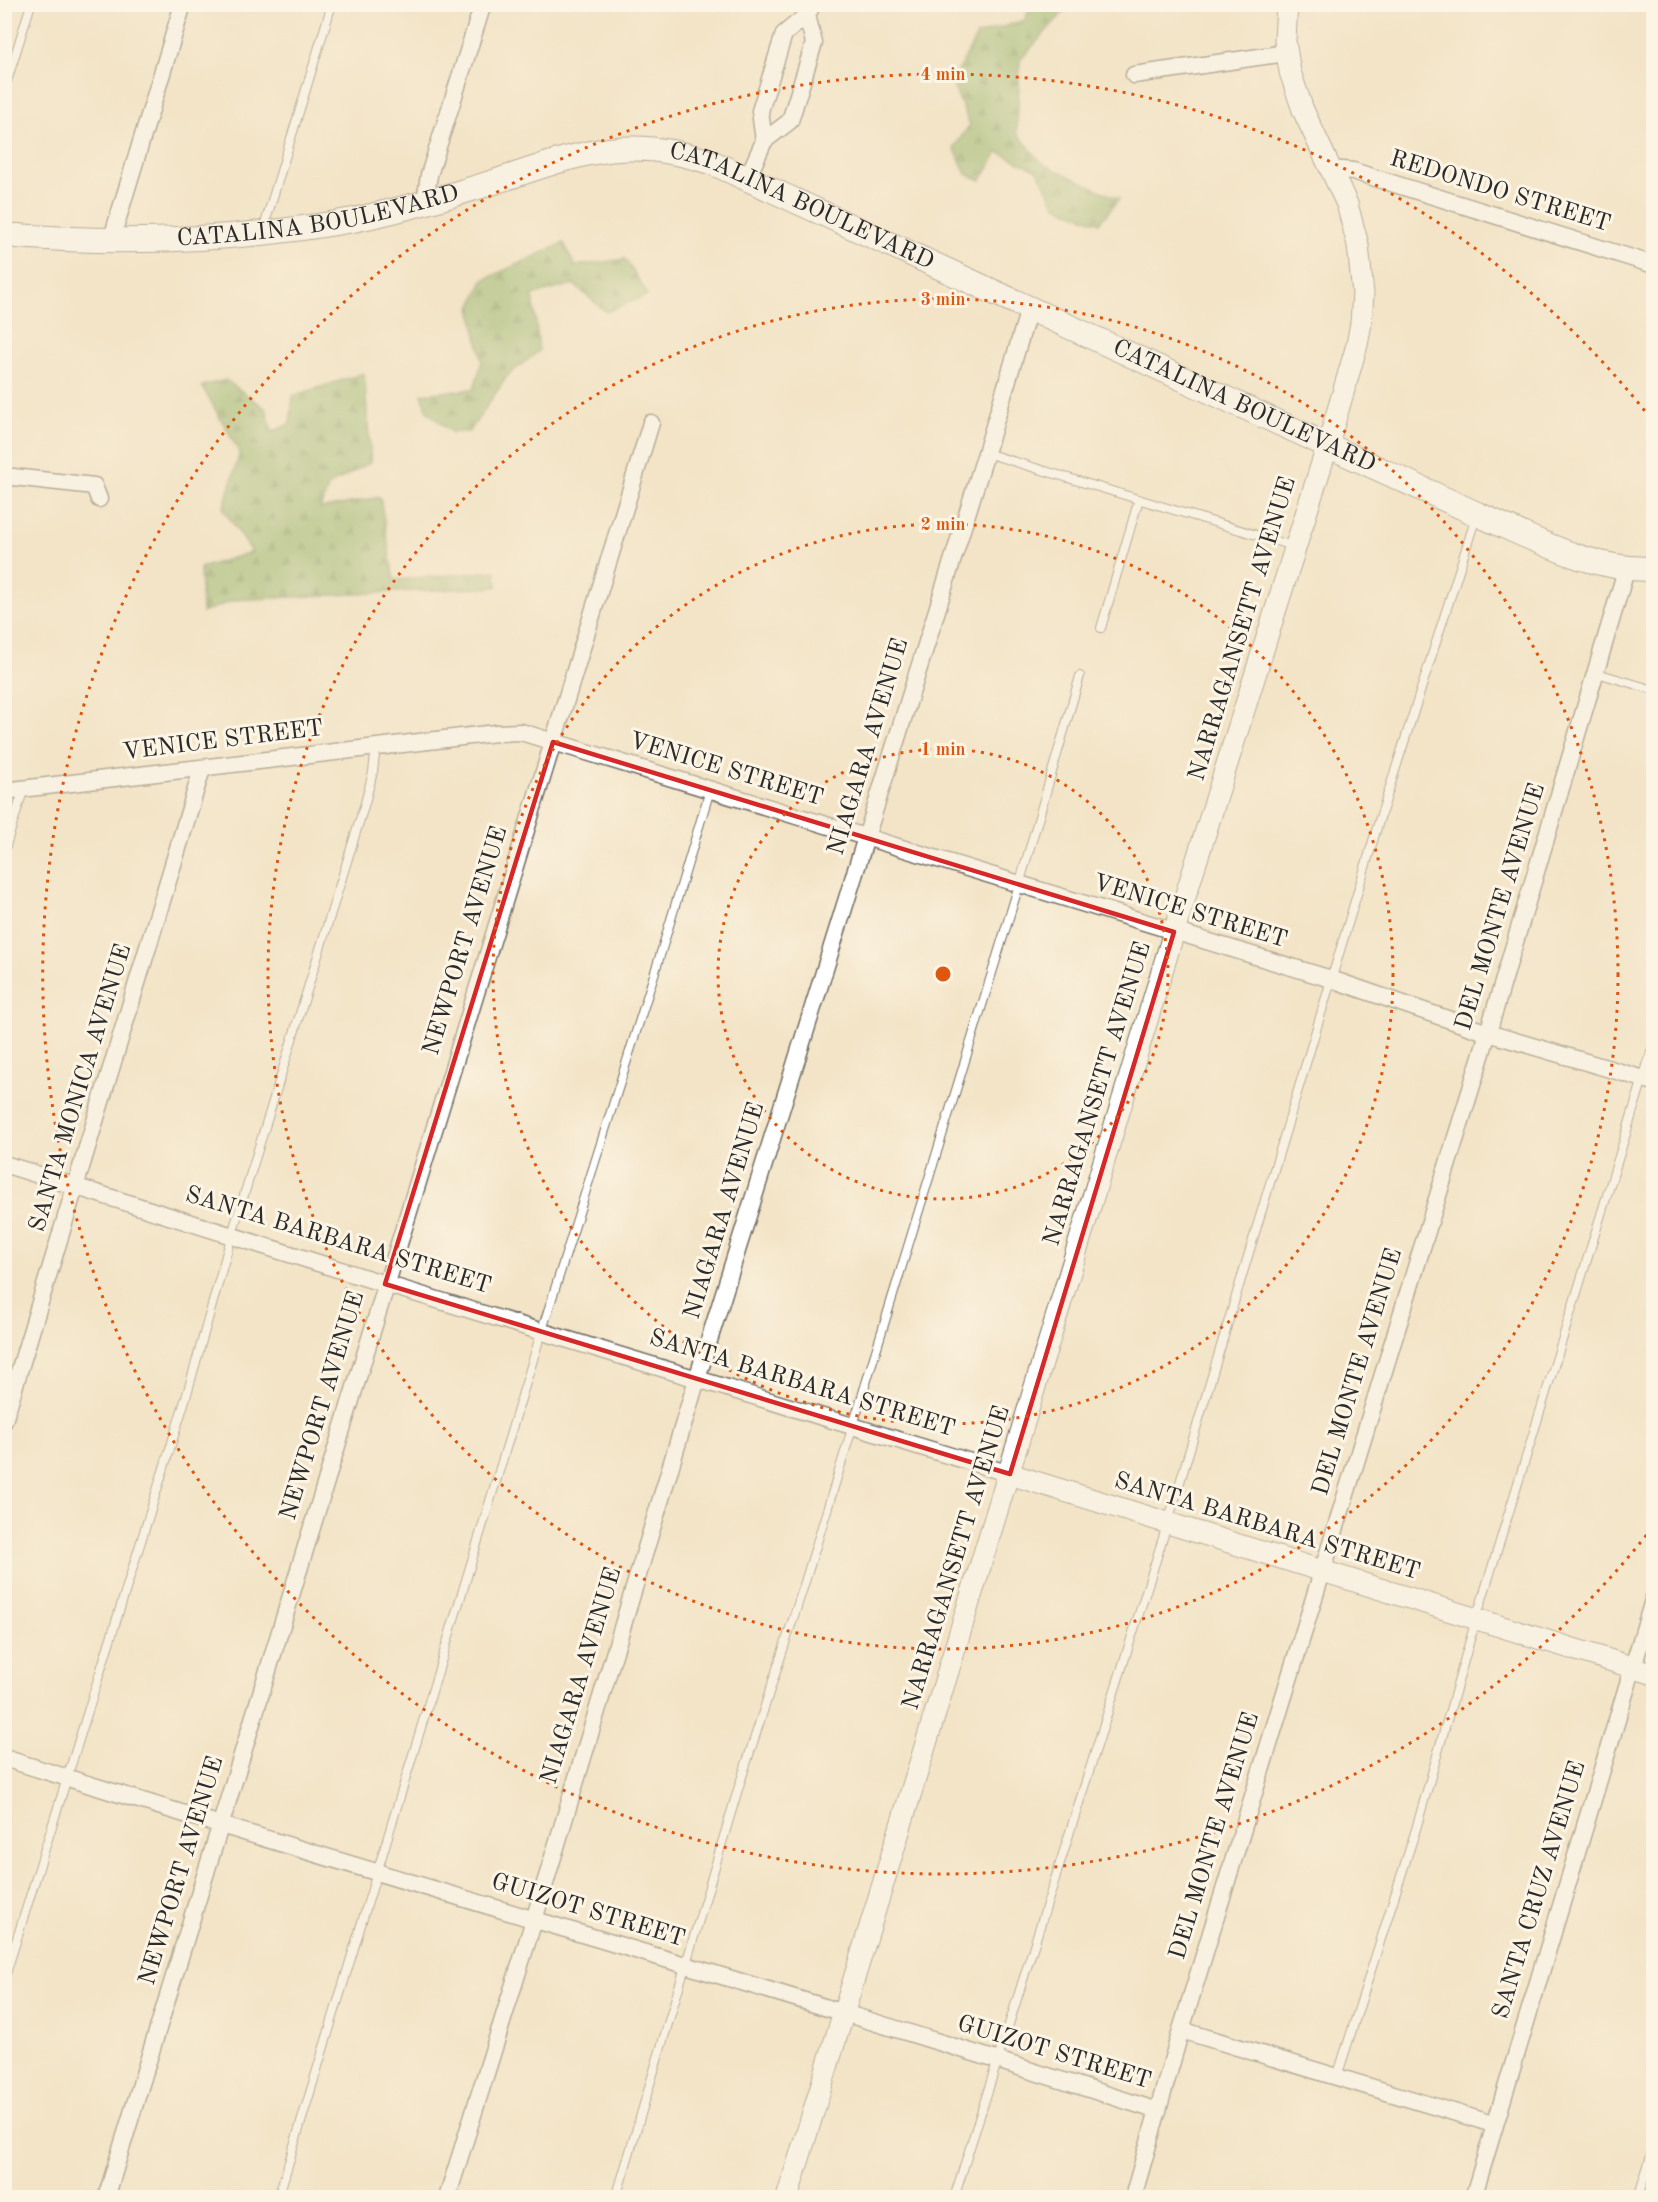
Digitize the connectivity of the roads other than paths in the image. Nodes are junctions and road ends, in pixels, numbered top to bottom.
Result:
1 (31, 4) edge
2 (183, 4) edge
3 (332, 4) edge
4 (483, 4) edge
5 (1287, 4) edge
6 (810, 10) edge
7 (1286, 53) junction
8 (1134, 75) dead end
9 (4, 92) edge
10 (764, 141) junction
11 (1331, 169) junction
12 (747, 179) junction
13 (425, 202) junction
14 (262, 234) junction
15 (4, 235) edge
16 (111, 241) junction
17 (1653, 265) edge
18 (1029, 309) junction
19 (651, 423) dead end
20 (1328, 444) junction
21 (986, 453) junction
22 (4, 476) edge
23 (99, 499) dead end
24 (1139, 499) junction
25 (1477, 514) junction
26 (1296, 547) junction
27 (1627, 567) junction
28 (1653, 568) edge
29 (1101, 628) dead end
30 (1597, 673) junction
31 (1080, 676) dead end
32 (1653, 690) edge
33 (552, 742) junction
34 (376, 747) junction
35 (202, 769) junction
36 (24, 788) junction
37 (710, 790) junction
38 (4, 791) edge
39 (866, 838) junction
40 (4, 852) edge
41 (1019, 885) junction
42 (1174, 932) junction
43 (1331, 979) junction
44 (1488, 1034) junction
45 (1653, 1043) edge
46 (1648, 1081) edge
47 (4, 1164) edge
48 (76, 1186) junction
49 (232, 1234) junction
50 (385, 1284) junction
51 (542, 1330) junction
52 (697, 1379) junction
53 (4, 1421) edge
54 (854, 1425) junction
55 (1010, 1474) junction
56 (1168, 1522) junction
57 (1323, 1570) junction
58 (1653, 1597) edge
59 (1476, 1619) junction
60 (1632, 1667) junction
61 (1653, 1674) edge
62 (4, 1758) edge
63 (67, 1777) junction
64 (222, 1824) junction
65 (376, 1872) junction
66 (534, 1920) junction
67 (686, 1965) junction
68 (4, 1980) edge
69 (843, 2013) junction
70 (1181, 2030) junction
71 (998, 2060) junction
72 (1337, 2077) junction
73 (1158, 2111) junction
74 (1493, 2124) junction
75 (1653, 2146) edge
76 (1135, 2190) dead end
77 (106, 2198) edge
78 (278, 2198) edge
79 (447, 2198) edge
80 (616, 2198) edge
81 (787, 2198) edge
82 (954, 2198) edge
83 (1473, 2198) edge
84 (1638, 2198) edge

1 - 9 lane
2 - 16 street
3 - 14 lane
4 - 13 street
5 - 7 street, NARRAGANSETT AVENUE
6 - 10 street
6 - 10 street
7 - 8 street
7 - 11 street, NARRAGANSETT AVENUE
10 - 12 street
11 - 17 street, REDONDO STREET
11 - 20 street, NARRAGANSETT AVENUE
12 - 13 main road, CATALINA BOULEVARD
12 - 18 main road, CATALINA BOULEVARD
13 - 14 main road, CATALINA BOULEVARD
14 - 16 main road, CATALINA BOULEVARD
15 - 16 main road, CATALINA BOULEVARD
18 - 20 main road, CATALINA BOULEVARD
18 - 21 street, NIAGARA AVENUE
19 - 33 street, NEWPORT AVENUE
20 - 25 main road, CATALINA BOULEVARD
20 - 26 street, NARRAGANSETT AVENUE
21 - 24 lane
21 - 39 street, NIAGARA AVENUE
22 - 23 street
24 - 26 lane
24 - 29 lane
25 - 27 main road, CATALINA BOULEVARD
25 - 43 lane
26 - 42 street, NARRAGANSETT AVENUE
27 - 28 main road, CATALINA BOULEVARD
27 - 30 street, DEL MONTE AVENUE
30 - 32 lane
30 - 44 street, DEL MONTE AVENUE
31 - 41 lane
33 - 34 street, VENICE STREET
33 - 37 street, VENICE STREET
33 - 50 street, NEWPORT AVENUE
34 - 35 street, VENICE STREET
34 - 49 lane
35 - 36 street, VENICE STREET
35 - 48 street, SANTA MONICA AVENUE
36 - 38 street, VENICE STREET
36 - 40 lane
37 - 39 street, VENICE STREET
37 - 51 lane
39 - 41 street, VENICE STREET
39 - 52 street, NIAGARA AVENUE
41 - 42 street, VENICE STREET
41 - 54 lane
42 - 43 street, VENICE STREET
42 - 55 street, NARRAGANSETT AVENUE
43 - 44 street, VENICE STREET
43 - 56 lane
44 - 46 street, VENICE STREET
44 - 57 street, DEL MONTE AVENUE
45 - 46 lane
46 - 59 lane
47 - 48 street, SANTA BARBARA STREET
48 - 49 street, SANTA BARBARA STREET
48 - 53 street, SANTA MONICA AVENUE
49 - 50 street, SANTA BARBARA STREET
49 - 63 lane
50 - 51 street, SANTA BARBARA STREET
50 - 64 street, NEWPORT AVENUE
51 - 52 street, SANTA BARBARA STREET
51 - 65 lane
52 - 54 street, SANTA BARBARA STREET
52 - 66 street, NIAGARA AVENUE
54 - 55 street, SANTA BARBARA STREET
54 - 67 lane
55 - 56 street, SANTA BARBARA STREET
55 - 69 street, NARRAGANSETT AVENUE
56 - 57 street, SANTA BARBARA STREET
56 - 71 lane
57 - 59 street, SANTA BARBARA STREET
57 - 70 street, DEL MONTE AVENUE
58 - 60 street, SANTA CRUZ AVENUE
59 - 60 street, SANTA BARBARA STREET
59 - 72 lane
60 - 61 street, SANTA BARBARA STREET
60 - 74 street, SANTA CRUZ AVENUE
62 - 63 street, GUIZOT STREET
63 - 64 street, GUIZOT STREET
63 - 68 lane
64 - 65 street, GUIZOT STREET
64 - 77 street, NEWPORT AVENUE
65 - 66 street, GUIZOT STREET
65 - 78 lane
66 - 67 street, GUIZOT STREET
66 - 79 street, NIAGARA AVENUE
67 - 69 street, GUIZOT STREET
67 - 80 lane
69 - 71 street, GUIZOT STREET
69 - 81 street, NARRAGANSETT AVENUE
70 - 72 street
70 - 73 street, DEL MONTE AVENUE
71 - 73 street, GUIZOT STREET
71 - 82 lane
72 - 74 street
73 - 76 street, DEL MONTE AVENUE
74 - 83 street, SANTA CRUZ AVENUE
75 - 84 lane

